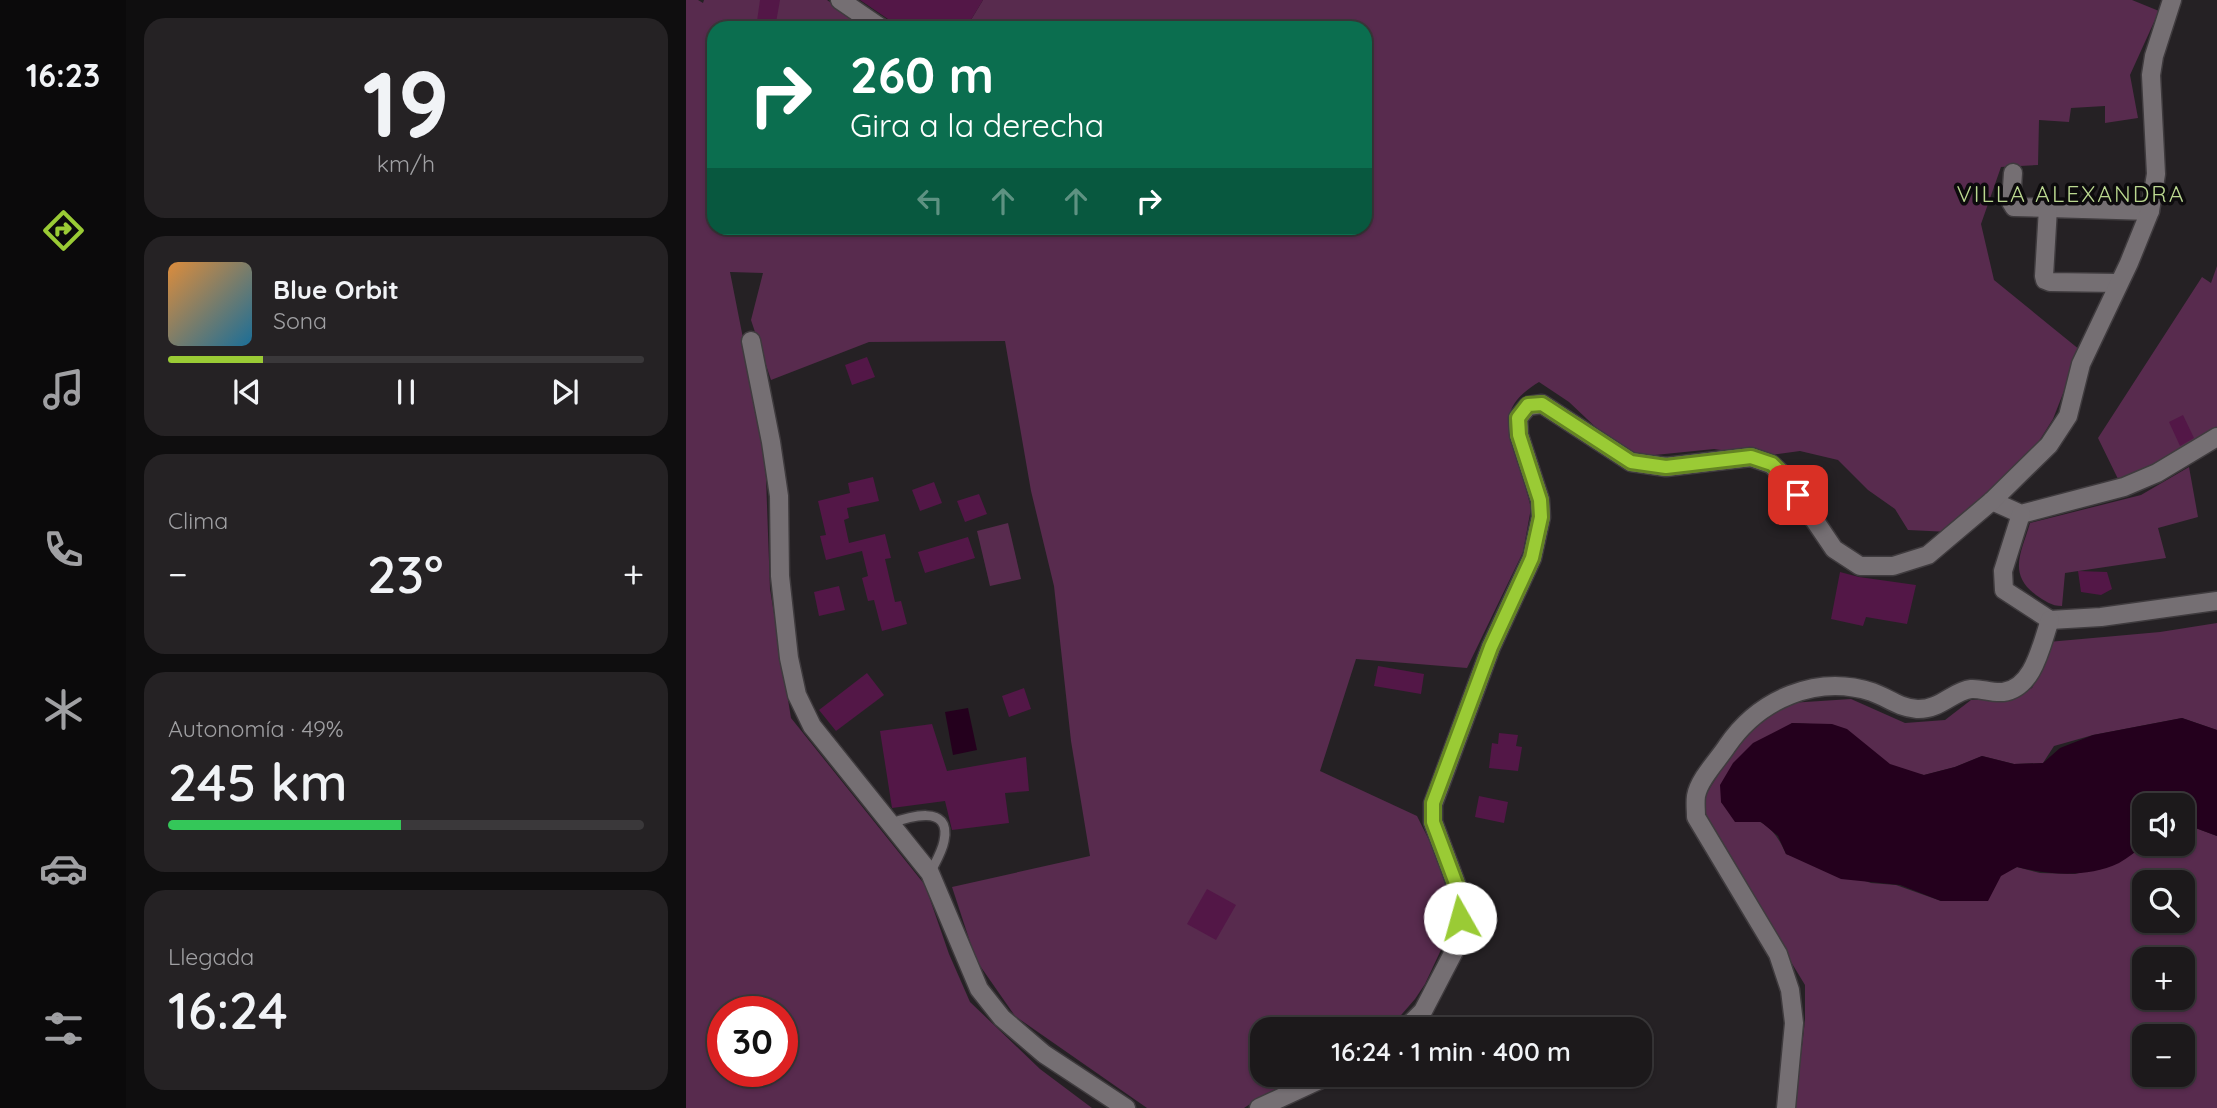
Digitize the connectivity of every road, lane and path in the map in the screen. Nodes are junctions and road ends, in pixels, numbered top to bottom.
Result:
1 (840, 0) edge
2 (2172, 0) edge
3 (871, 21) edge
4 (2013, 173) dead end
5 (2048, 208) junction
6 (2150, 211) junction
7 (2118, 283) junction
8 (751, 341) dead end
9 (2217, 437) edge
10 (1992, 501) junction
11 (2021, 514) junction
12 (2217, 601) edge
13 (2050, 620) junction
14 (889, 824) junction
15 (930, 873) junction
16 (1417, 1017) edge
17 (1304, 1087) edge
18 (1126, 1108) edge
19 (1259, 1108) edge
20 (1786, 1108) edge

1 - 3 street
2 - 6 street
4 - 5 street
5 - 6 street
5 - 7 street
6 - 7 street
7 - 10 street
8 - 14 street
9 - 11 street
10 - 11 street
10 - 16 street
11 - 13 street
12 - 13 street
13 - 20 street
14 - 15 street
14 - 15 lane
15 - 18 street
17 - 19 street

